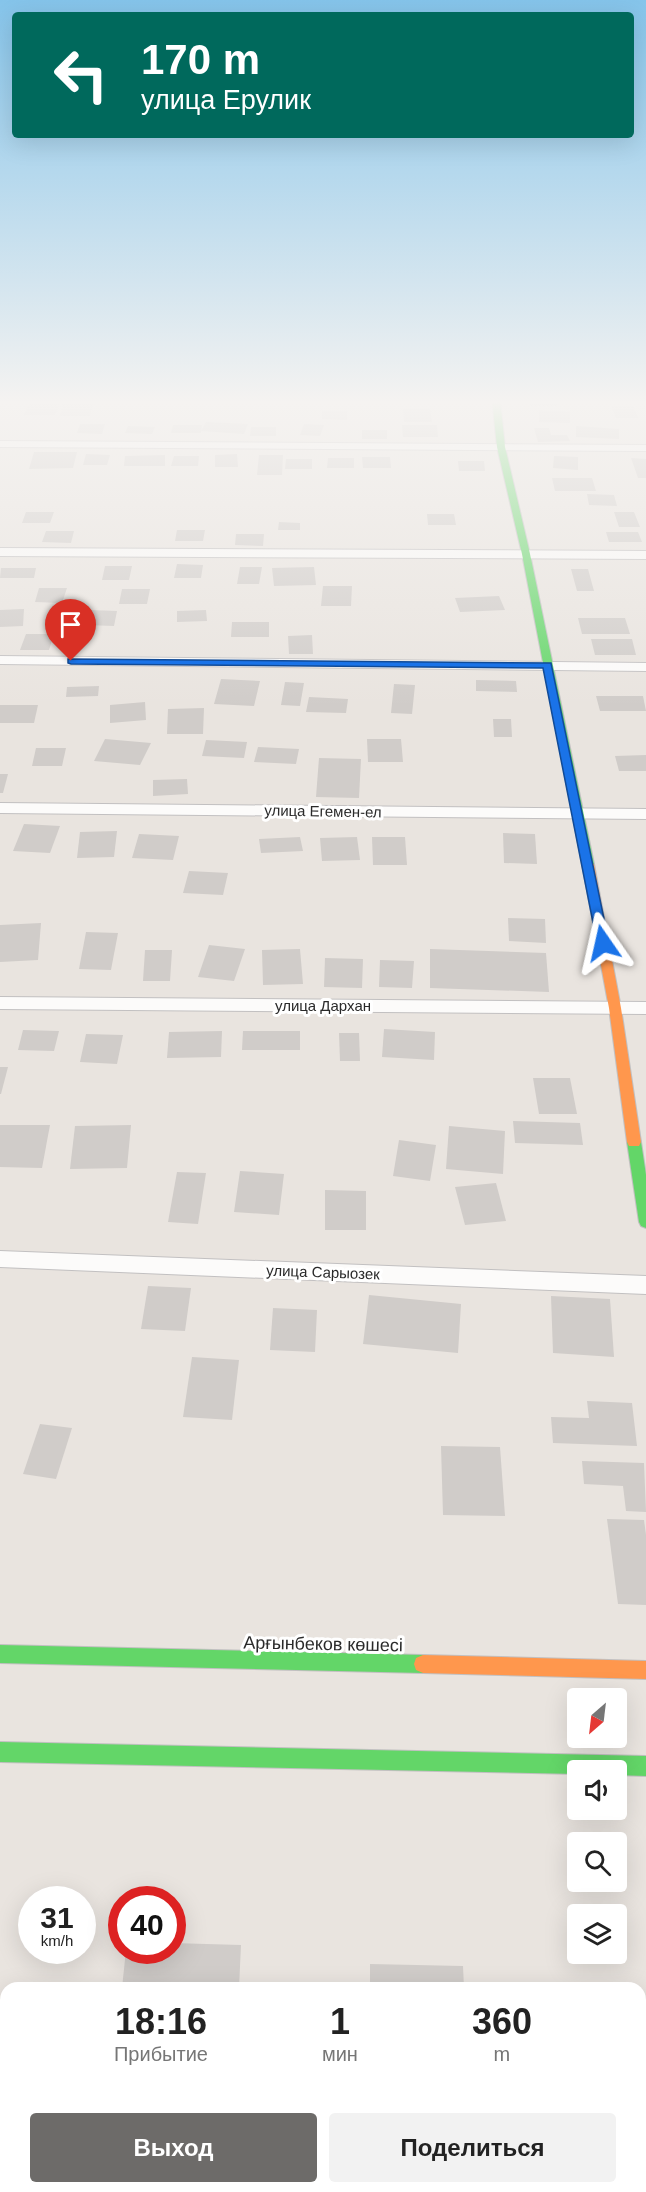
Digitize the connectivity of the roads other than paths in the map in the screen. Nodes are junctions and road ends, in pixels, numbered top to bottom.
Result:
1 (514, 501) edge
2 (0, 552) edge
3 (526, 554) junction
4 (646, 555) edge
5 (0, 660) edge
6 (547, 666) junction
7 (646, 667) edge
8 (0, 808) edge
9 (579, 813) junction
10 (646, 814) edge
11 (0, 1003) edge
12 (615, 1008) junction
13 (646, 1008) edge
14 (646, 1222) edge
15 (0, 1259) edge
16 (646, 1285) edge
17 (0, 1654) edge
18 (646, 1670) edge
19 (0, 1752) edge
20 (646, 1766) edge

1 - 3 street
2 - 3 street
3 - 4 street
3 - 6 street
5 - 6 street
6 - 7 street
6 - 9 street
8 - 9 street, улица Егемен-ел
9 - 10 street, улица Егемен-ел
9 - 12 street
11 - 12 street, улица Дархан
12 - 13 street, улица Дархан
12 - 14 street
15 - 16 street, улица Сарыозек
17 - 18 street, Арғынбеков көшесі
19 - 20 street

